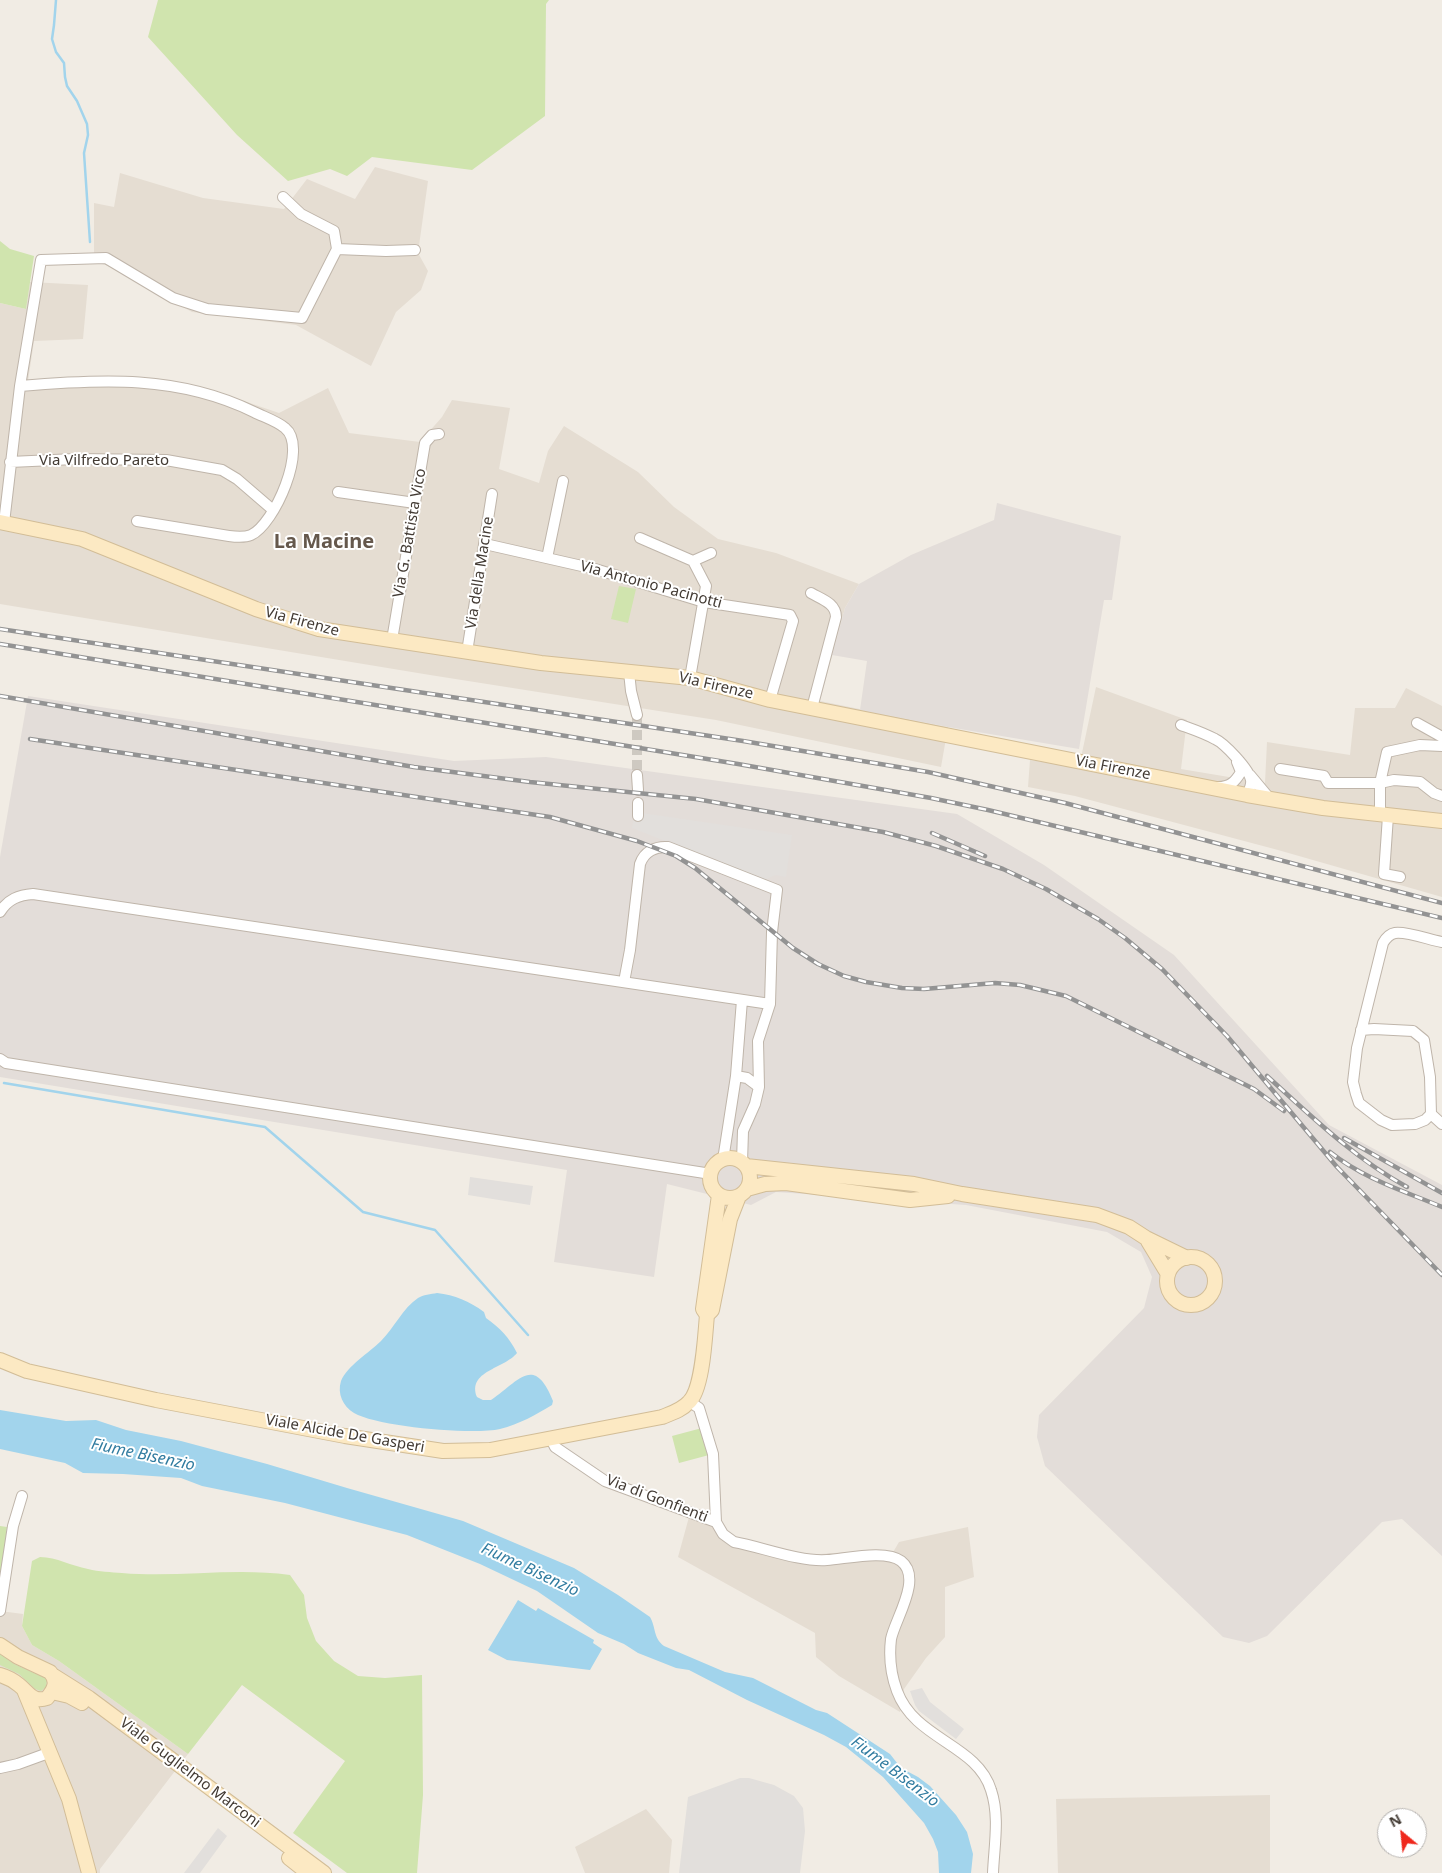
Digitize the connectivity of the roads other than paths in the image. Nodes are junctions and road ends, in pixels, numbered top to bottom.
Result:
1 (283, 197) dead end
2 (337, 249) junction
3 (414, 250) dead end
4 (20, 386) junction
5 (439, 434) dead end
6 (10, 462) junction
7 (563, 481) dead end
8 (338, 492) dead end
9 (492, 494) dead end
10 (415, 503) junction
11 (273, 510) junction
12 (137, 521) dead end
13 (2, 522) edge
14 (640, 538) dead end
15 (484, 544) junction
16 (711, 553) dead end
17 (547, 558) junction
18 (693, 561) junction
19 (810, 593) dead end
20 (704, 602) junction
21 (392, 640) junction
22 (467, 652) junction
23 (629, 672) junction
24 (690, 678) junction
25 (770, 700) junction
26 (812, 708) junction
27 (637, 715) tunnel mouth
28 (1416, 723) dead end
29 (1181, 725) dead end
30 (1442, 736) edge
31 (1442, 746) edge
32 (1280, 769) dead end
33 (1245, 773) junction
34 (638, 775) tunnel mouth
35 (1380, 783) junction
36 (1212, 788) junction
37 (638, 790) dead end
38 (1247, 795) junction
39 (1442, 796) edge
40 (1270, 799) junction
41 (638, 803) dead end
42 (1384, 815) junction
43 (638, 816) dead end
44 (1442, 821) edge
45 (1400, 876) dead end
46 (0, 912) edge
47 (1442, 942) edge
48 (624, 982) junction
49 (742, 1000) junction
50 (770, 1004) junction
51 (1361, 1030) junction
52 (0, 1059) edge
53 (736, 1076) junction
54 (759, 1087) junction
55 (1431, 1114) junction
56 (1442, 1124) edge
57 (723, 1160) junction
58 (744, 1164) junction
59 (711, 1174) junction
60 (743, 1193) junction
61 (719, 1194) junction
62 (962, 1194) junction
63 (1146, 1238) junction
64 (1187, 1258) junction
65 (1168, 1274) junction
66 (707, 1315) junction
67 (0, 1360) edge
68 (690, 1402) junction
69 (551, 1439) junction
70 (22, 1496) dead end
71 (716, 1522) junction
72 (0, 1611) edge
73 (0, 1645) edge
74 (0, 1675) edge
75 (54, 1676) junction
76 (24, 1690) junction
77 (47, 1696) junction
78 (48, 1748) junction
79 (0, 1768) edge
80 (89, 1873) edge
81 (308, 1873) edge
82 (324, 1873) edge
83 (993, 1873) edge

1 - 2 street
2 - 3 street
2 - 4 street
4 - 6 street
4 - 11 street
5 - 10 street, Via G. Battista Vico
6 - 11 street, Via Vilfredo Pareto
6 - 13 street
7 - 17 street
8 - 10 street
9 - 15 street, Via della Macine
10 - 21 street, Via G. Battista Vico
11 - 12 street
13 - 21 street, Via Firenze
14 - 18 street
15 - 17 street, Via Antonio Pacinotti
15 - 22 street, Via della Macine
16 - 18 street
17 - 20 street, Via Antonio Pacinotti
18 - 20 street
19 - 26 street
20 - 24 street
20 - 25 street, Via Antonio Pacinotti
21 - 22 street, Via Firenze
22 - 23 street, Via Firenze
23 - 24 street, Via Firenze
23 - 27 street
24 - 25 street, Via Firenze
25 - 26 street, Via Firenze
26 - 36 street, Via Firenze
28 - 30 street
29 - 33 street
31 - 35 street
32 - 35 street
33 - 36 street
33 - 38 street
33 - 40 street
34 - 37 street
35 - 39 street
35 - 42 street
36 - 38 street, Via Firenze
38 - 40 street, Via Firenze
40 - 42 street, Via Firenze
41 - 43 street
42 - 44 street, Via Firenze
42 - 45 street
46 - 48 street
47 - 51 street
48 - 49 street
48 - 50 street
49 - 50 street
49 - 53 street
50 - 54 street
51 - 55 street
51 - 55 street
52 - 59 street
53 - 54 street
53 - 57 street
54 - 58 street
55 - 56 street
57 - 58 street
57 - 59 street
58 - 60 street
58 - 62 street
59 - 61 street
60 - 61 street
60 - 62 street
60 - 66 street
61 - 66 street
62 - 63 street
63 - 64 street
63 - 65 street
64 - 65 street
64 - 65 street
66 - 68 street
67 - 69 street, Viale Alcide De Gasperi
68 - 69 street, Viale Alcide De Gasperi
68 - 71 street, Via di Gonfienti
69 - 71 street, Via di Gonfienti
70 - 72 street
71 - 83 street, Via di Gonfienti
73 - 75 street, Viale Guglielmo Marconi
74 - 76 street, Viale Guglielmo Marconi
75 - 77 street
75 - 82 street, Viale Guglielmo Marconi
76 - 77 street, Viale Guglielmo Marconi
76 - 78 street
77 - 78 street
77 - 81 street, Viale Guglielmo Marconi
78 - 79 street
78 - 80 street

